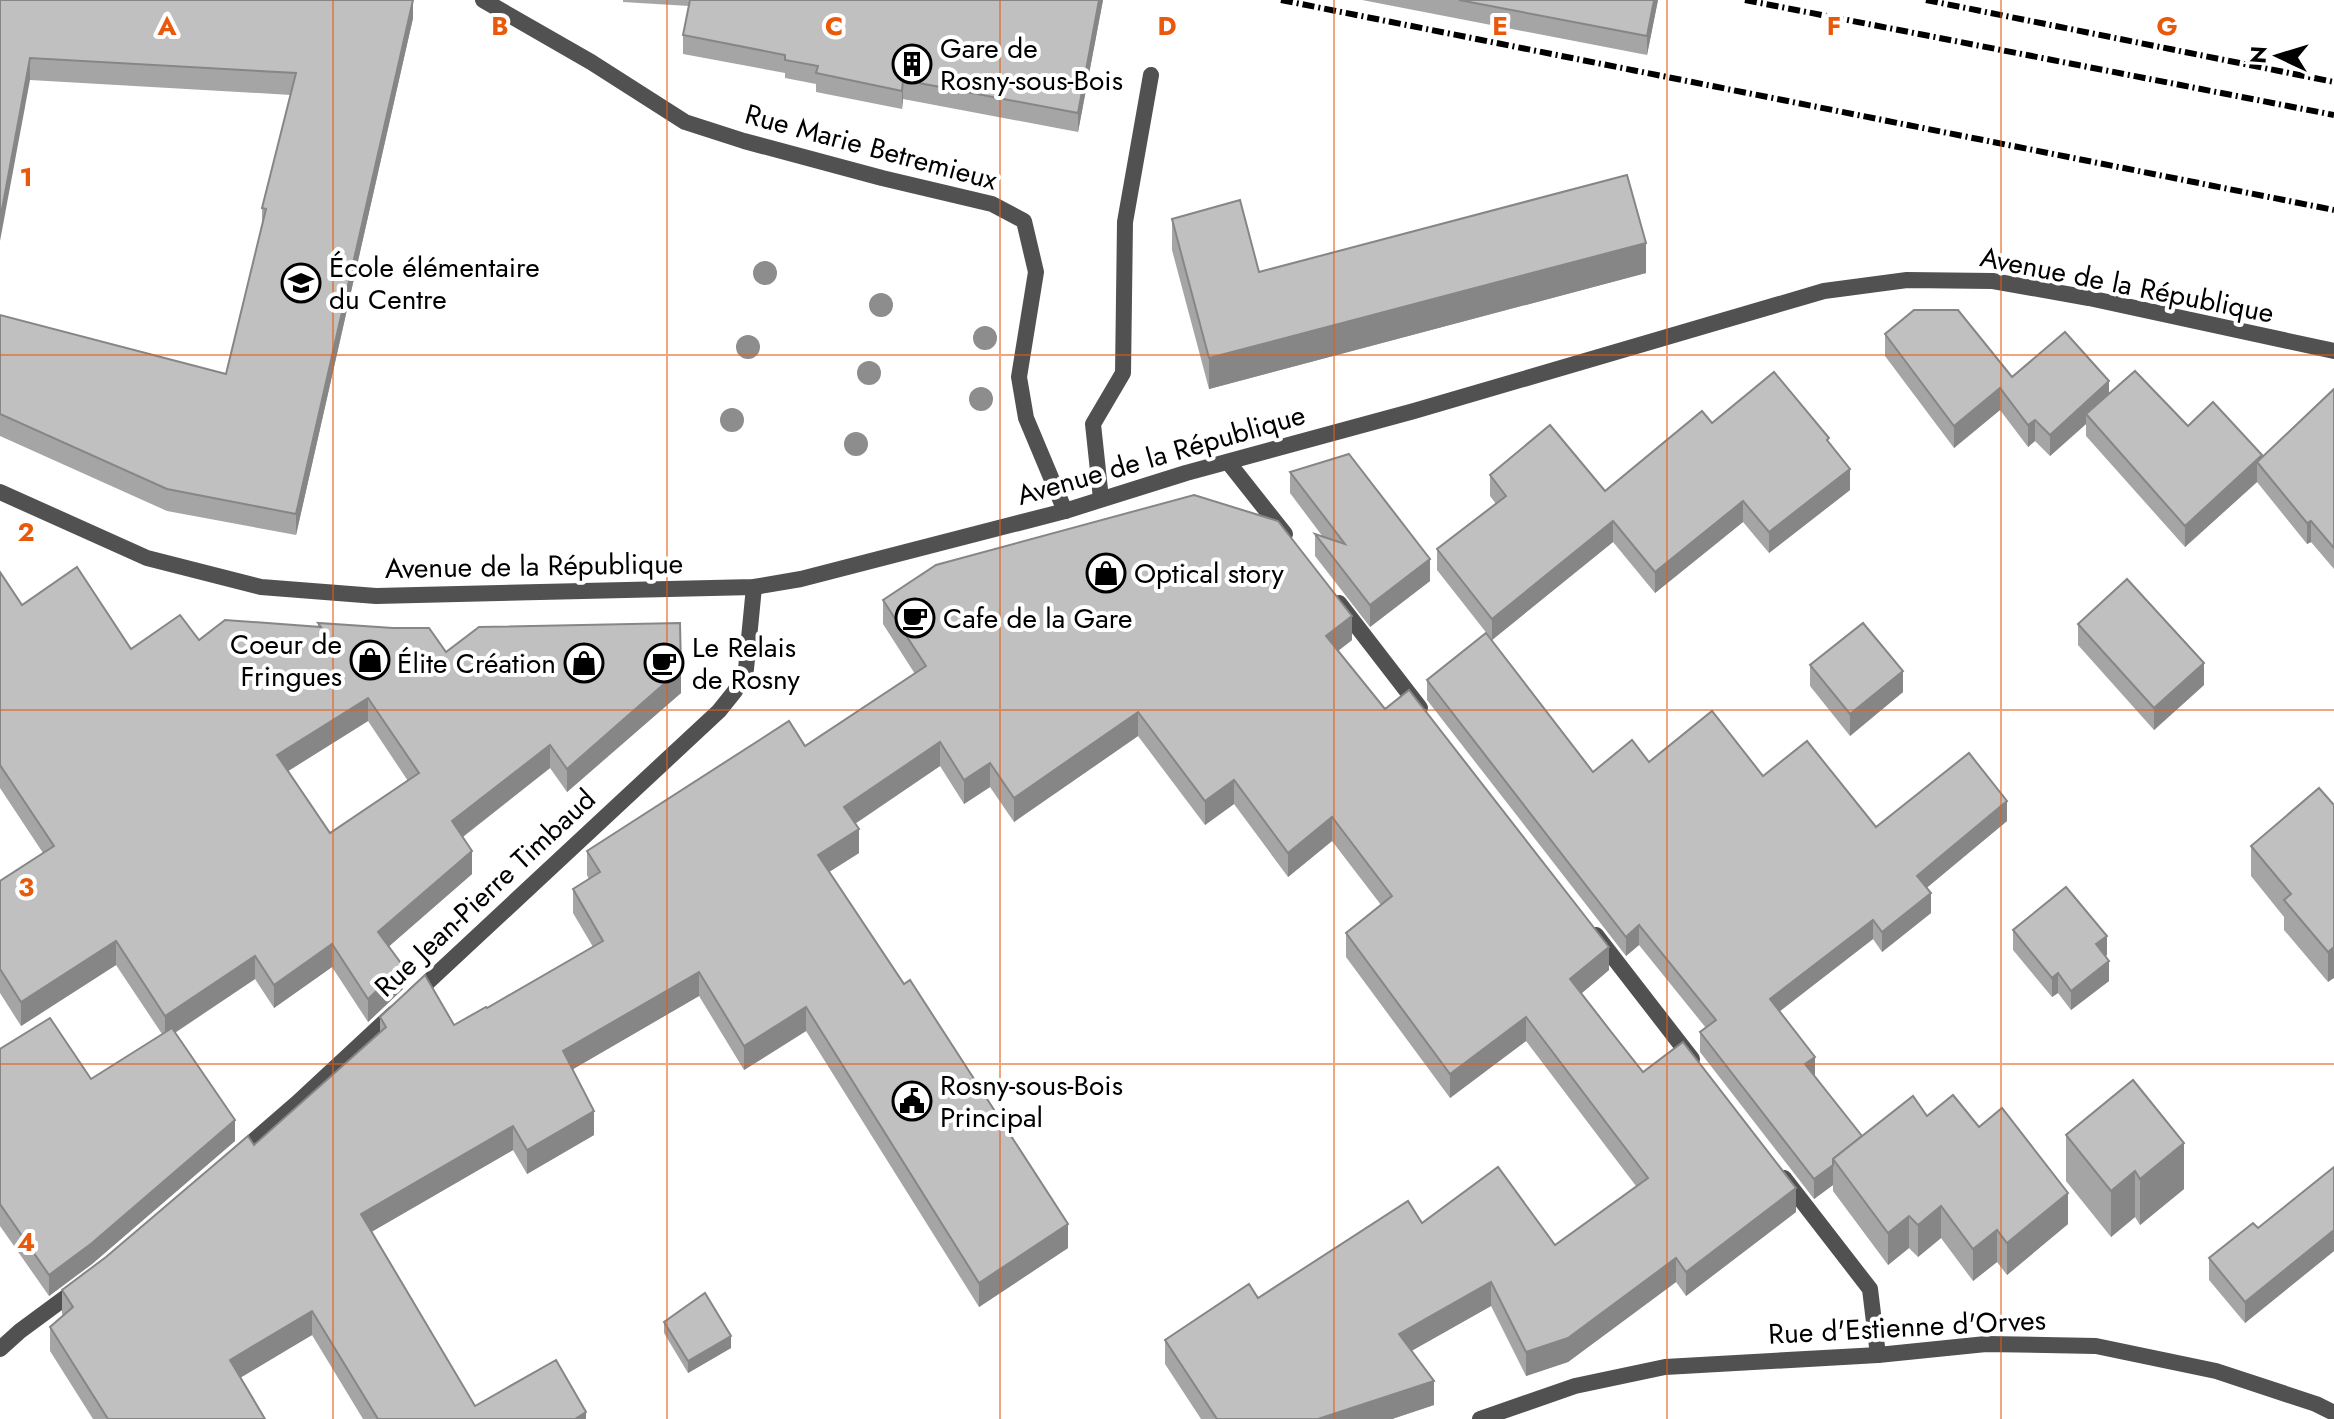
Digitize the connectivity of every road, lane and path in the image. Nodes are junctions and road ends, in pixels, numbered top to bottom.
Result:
1 (483, 0) edge
2 (1151, 75) dead end
3 (2334, 351) edge
4 (1228, 462) junction
5 (0, 492) edge
6 (1101, 499) junction
7 (1065, 511) junction
8 (1298, 551) edge
9 (754, 587) junction
10 (1326, 587) edge
11 (1431, 721) edge
12 (1587, 923) edge
13 (1704, 1075) edge
14 (227, 1163) edge
15 (1772, 1163) edge
16 (88, 1281) edge
17 (0, 1349) edge
18 (1878, 1355) junction
19 (2334, 1413) edge
20 (1480, 1419) edge

1 - 7 street, Rue Marie Betremieux
2 - 6 street
3 - 4 street, Avenue de la République
4 - 6 street, Avenue de la République
4 - 8 street
5 - 9 street, Avenue de la République
6 - 7 street, Avenue de la République
7 - 9 street, Avenue de la République
9 - 14 street, Rue Jean-Pierre Timbaud
10 - 11 street
12 - 13 street
15 - 18 street
16 - 17 street
18 - 19 street, Rue d'Estienne d'Orves
18 - 20 street, Rue d'Estienne d'Orves

